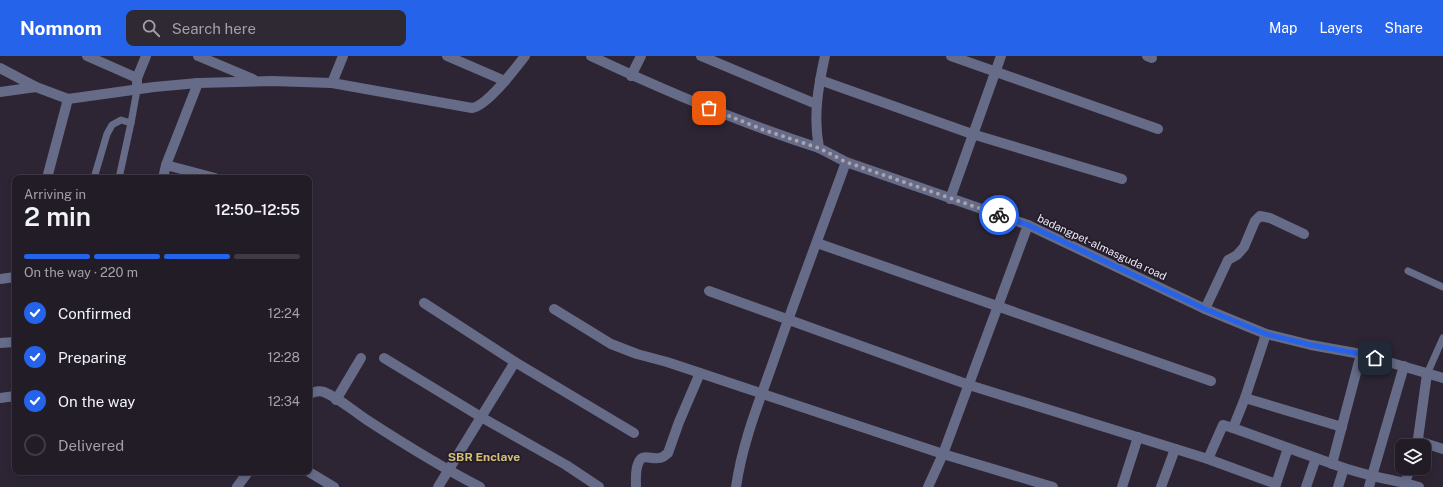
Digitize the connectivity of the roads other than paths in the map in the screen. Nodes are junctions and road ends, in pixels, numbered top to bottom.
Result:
1 (87, 56) edge
2 (146, 56) edge
3 (198, 56) edge
4 (447, 56) edge
5 (525, 56) edge
6 (590, 56) edge
7 (640, 56) edge
8 (701, 56) edge
9 (951, 56) edge
10 (1001, 56) edge
11 (339, 57) edge
12 (823, 57) edge
13 (0, 68) edge
14 (995, 72) junction
15 (632, 76) junction
16 (137, 78) junction
17 (820, 80) junction
18 (256, 81) junction
19 (505, 81) junction
20 (198, 83) junction
21 (332, 83) junction
22 (36, 87) junction
23 (137, 90) junction
24 (0, 92) edge
25 (68, 99) junction
26 (816, 104) junction
27 (132, 123) junction
28 (1158, 129) dead end
29 (972, 134) junction
30 (819, 148) junction
31 (846, 162) junction
32 (166, 165) junction
33 (47, 175) edge
34 (95, 175) edge
35 (120, 175) edge
36 (164, 175) edge
37 (204, 175) edge
38 (1122, 179) dead end
39 (950, 199) junction
40 (1028, 225) junction
41 (1304, 234) dead end
42 (817, 243) junction
43 (1408, 271) dead end
44 (12, 277) edge
45 (0, 279) edge
46 (1443, 287) edge
47 (709, 291) dead end
48 (424, 303) dead end
49 (997, 307) junction
50 (554, 309) dead end
51 (1205, 309) junction
52 (788, 319) junction
53 (1266, 334) junction
54 (1443, 338) edge
55 (12, 342) edge
56 (0, 343) edge
57 (1361, 354) junction
58 (361, 358) dead end
59 (384, 358) dead end
60 (515, 362) junction
61 (1404, 366) junction
62 (700, 373) junction
63 (1427, 374) junction
64 (1443, 378) edge
65 (1211, 381) dead end
66 (969, 384) junction
67 (312, 393) edge
68 (762, 394) junction
69 (12, 396) edge
70 (0, 398) edge
71 (1245, 398) junction
72 (336, 400) junction
73 (481, 416) junction
74 (1342, 427) junction
75 (1233, 428) junction
76 (634, 433) dead end
77 (1138, 437) junction
78 (1418, 439) edge
79 (1431, 447) edge
80 (1288, 448) junction
81 (1175, 449) junction
82 (1443, 449) edge
83 (943, 454) junction
84 (1316, 458) junction
85 (1208, 459) junction
86 (1332, 464) junction
87 (1344, 468) junction
88 (448, 470) junction
89 (312, 474) edge
90 (246, 475) edge
91 (1408, 475) edge
92 (1372, 476) junction
93 (1405, 483) junction
94 (1276, 486) edge
95 (237, 487) edge
96 (334, 487) edge
97 (438, 487) edge
98 (480, 487) edge
99 (599, 487) edge
100 (636, 487) edge
101 (736, 487) edge
102 (928, 487) edge
103 (1053, 487) edge
104 (1122, 487) edge
105 (1161, 487) edge
106 (1306, 487) edge
107 (1338, 487) edge
108 (1369, 487) edge
109 (1419, 487) edge

1 - 16 street
2 - 16 street
3 - 18 street
4 - 19 street
5 - 19 street
6 - 15 street, badangpet-almasguda road
7 - 15 street
8 - 26 street
9 - 14 street
10 - 14 street
11 - 21 street
12 - 17 street
13 - 22 street
14 - 28 street
14 - 29 street
15 - 30 street, badangpet-almasguda road
16 - 23 street
17 - 26 street
17 - 29 street
18 - 20 street
18 - 21 street
19 - 21 street
20 - 23 street
20 - 32 street
22 - 24 street
22 - 25 street
23 - 25 street
23 - 27 lane
25 - 33 street
26 - 30 street
27 - 34 lane
27 - 35 lane
29 - 38 street
29 - 39 street
30 - 31 street, badangpet-almasguda road
31 - 39 street, badangpet-almasguda road
31 - 42 street
32 - 36 street
32 - 37 street
39 - 40 street, badangpet-almasguda road
40 - 49 street
40 - 51 street, badangpet-almasguda road
41 - 51 street
42 - 49 street
42 - 52 street
43 - 46 lane
44 - 45 street
47 - 52 street
48 - 60 street
49 - 65 street
49 - 66 street
50 - 62 street
51 - 53 street, badangpet-almasguda road
52 - 66 street
52 - 68 street
53 - 57 street, badangpet-almasguda road
53 - 71 street
54 - 63 lane
55 - 56 street
57 - 61 street, badangpet-almasguda road
57 - 74 street
58 - 72 street
59 - 73 street
60 - 73 street
60 - 76 street
61 - 63 street, badangpet-almasguda road
61 - 92 street
62 - 68 street
62 - 100 street
63 - 64 street, badangpet-almasguda road
63 - 78 street
66 - 77 street
66 - 83 street
67 - 72 street
68 - 83 street
68 - 101 street
69 - 70 street
71 - 74 street
71 - 75 street
72 - 88 street
73 - 88 street
73 - 99 street
74 - 86 street
75 - 80 street
75 - 85 street
77 - 81 street
77 - 104 street
79 - 82 street
80 - 84 street
80 - 94 street
81 - 85 street
81 - 105 street
83 - 102 street
83 - 103 street
84 - 86 street
84 - 106 street
85 - 94 street
86 - 87 street
87 - 92 street
87 - 107 street
88 - 97 street
88 - 98 street
89 - 96 street
90 - 95 street
91 - 93 street
92 - 93 street
92 - 108 street
93 - 109 street

